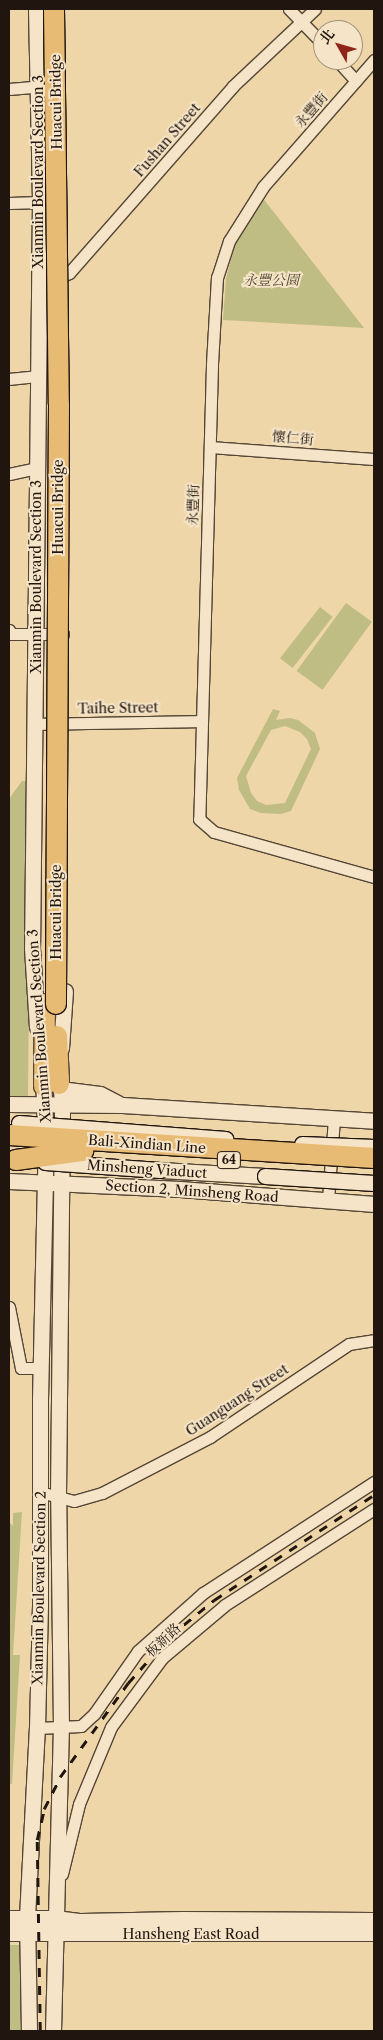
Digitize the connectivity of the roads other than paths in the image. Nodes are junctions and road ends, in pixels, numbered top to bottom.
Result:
1 (36, 9) edge
2 (43, 9) edge
3 (54, 9) edge
4 (63, 9) edge
5 (289, 9) edge
6 (315, 9) edge
7 (302, 21) junction
8 (313, 33) edge
9 (374, 60) edge
10 (346, 70) edge
11 (63, 79) junction
12 (356, 81) junction
13 (9, 88) edge
14 (39, 88) junction
15 (40, 202) junction
16 (9, 203) edge
17 (66, 276) junction
18 (39, 285) junction
19 (36, 376) junction
20 (9, 379) edge
21 (210, 447) junction
22 (374, 459) edge
23 (37, 468) junction
24 (9, 474) edge
25 (9, 630) edge
26 (67, 634) junction
27 (36, 635) junction
28 (201, 721) junction
29 (35, 724) junction
30 (67, 724) junction
31 (374, 877) edge
32 (51, 1004) junction
33 (52, 1091) junction
34 (9, 1104) edge
35 (122, 1105) junction
36 (62, 1106) junction
37 (334, 1119) junction
38 (374, 1121) edge
39 (12, 1127) edge
40 (53, 1144) junction
41 (86, 1146) junction
42 (374, 1148) edge
43 (11, 1156) edge
44 (374, 1158) edge
45 (374, 1169) edge
46 (9, 1181) edge
47 (45, 1183) junction
48 (374, 1183) edge
49 (62, 1184) junction
50 (328, 1200) junction
51 (374, 1204) edge
52 (9, 1307) edge
53 (374, 1340) edge
54 (40, 1368) junction
55 (374, 1482) edge
56 (40, 1492) junction
57 (58, 1495) junction
58 (374, 1509) edge
59 (61, 1727) junction
60 (37, 1728) junction
61 (56, 1895) junction
62 (27, 1917) junction
63 (9, 1918) edge
64 (56, 1918) junction
65 (374, 1920) edge
66 (9, 1933) edge
67 (27, 1933) junction
68 (374, 1933) edge
69 (55, 1934) junction
70 (29, 2031) edge
71 (53, 2031) edge

1 - 14 main road, Xianmin Boulevard Section 3
2 - 32 highway, Huacui Bridge
3 - 32 highway, Huacui Bridge, bridge
4 - 11 main road, Xianmin Boulevard Section 3
5 - 7 street
6 - 7 street, Fushan Street
7 - 8 street
7 - 17 street, Fushan Street
9 - 12 street, 永豐街
10 - 12 street
11 - 14 street
11 - 17 main road, Xianmin Boulevard Section 3
12 - 21 street, 永豐街
13 - 14 street
14 - 15 main road, Xianmin Boulevard Section 3
15 - 16 street
15 - 18 main road, Xianmin Boulevard Section 3
17 - 18 street
17 - 26 main road, Xianmin Boulevard Section 3
18 - 19 main road, Xianmin Boulevard Section 3
19 - 20 street
19 - 23 main road, Xianmin Boulevard Section 3
21 - 22 street, 懷仁街
21 - 28 street, 永豐街
23 - 24 street
23 - 27 main road, Xianmin Boulevard Section 3
25 - 27 street
26 - 27 street
26 - 30 main road, Xianmin Boulevard Section 3
27 - 29 main road, Xianmin Boulevard Section 3
28 - 30 street, Taihe Street
28 - 31 street, 永豐街
29 - 30 street, Taihe Street
29 - 33 main road, Xianmin Boulevard Section 3
30 - 33 main road, Xianmin Boulevard Section 3
32 - 33 highway
33 - 34 main road
33 - 35 main road
33 - 36 main road, Xianmin Boulevard Section 3
33 - 40 main road, Xianmin Boulevard Section 3
35 - 36 main road
35 - 37 main road
36 - 40 main road, Xianmin Boulevard Section 3
37 - 38 main road
37 - 50 street
39 - 41 highway, Bali-Xindian Line / 64, bridge
39 - 42 main road, bridge
40 - 47 main road, Xianmin Boulevard Section 2
40 - 49 main road, Xianmin Boulevard Section 2
41 - 43 highway, Bali-Xindian Line / 64, bridge
41 - 44 highway, Bali-Xindian Line / 64, bridge
41 - 45 highway, Bali-Xindian Line / 64
43 - 48 main road, Minsheng Viaduct, bridge
46 - 47 main road, Section 2, Minsheng Road
47 - 49 main road, Section 2, Minsheng Road
47 - 54 main road, Xianmin Boulevard Section 2
49 - 50 main road, Section 2, Minsheng Road
49 - 57 main road, Xianmin Boulevard Section 2
50 - 51 main road, Section 2, Minsheng Road
52 - 54 street
53 - 57 street, Guanguang Street
54 - 56 main road, Xianmin Boulevard Section 2
55 - 59 street, 板新路
56 - 57 street, Guanguang Street
56 - 60 main road, Xianmin Boulevard Section 2
57 - 59 main road, Xianmin Boulevard Section 2
58 - 61 street, 板新路
59 - 60 street, 板新路
59 - 61 main road, Xianmin Boulevard Section 2
60 - 62 main road, Xianmin Boulevard Section 2
61 - 64 main road, Xianmin Boulevard Section 2
62 - 63 main road
62 - 64 main road
62 - 67 main road, Xianmin Boulevard Section 2
64 - 65 main road
64 - 69 main road, Xianmin Boulevard Section 2
66 - 67 main road, Hansheng East Road
67 - 69 main road, Hansheng East Road
67 - 70 main road, Xianmin Boulevard Section 2
68 - 69 main road, Hansheng East Road
69 - 71 main road, Xianmin Boulevard Section 2

